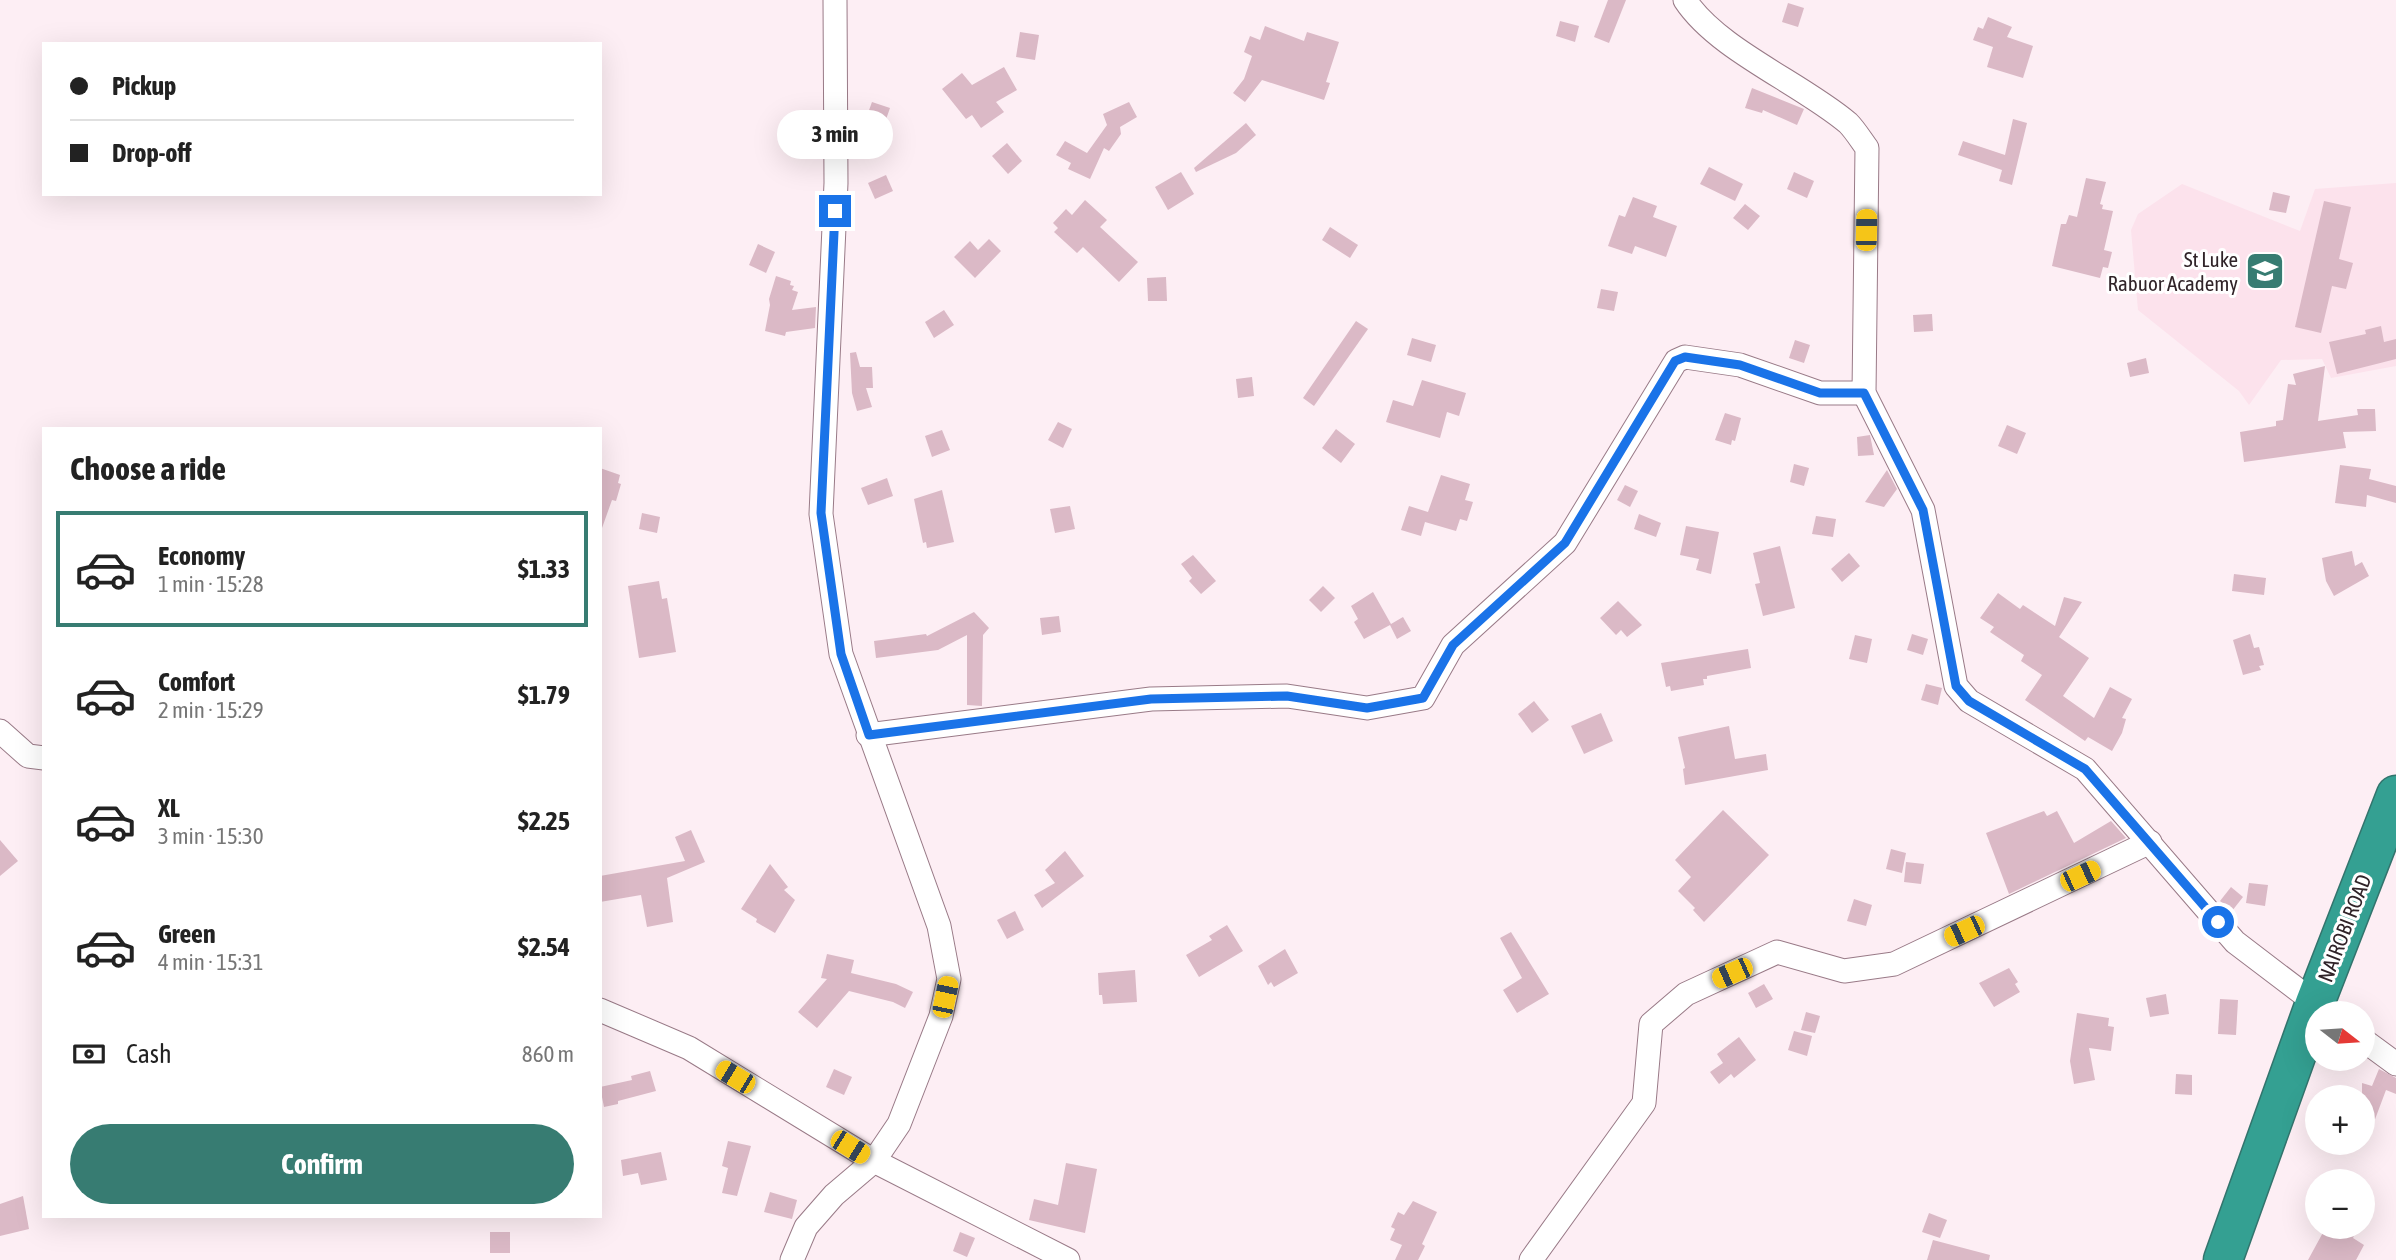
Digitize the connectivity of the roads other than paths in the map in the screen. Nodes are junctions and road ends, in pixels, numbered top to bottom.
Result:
1 (835, 0) edge
2 (1685, 0) edge
3 (1864, 393) junction
4 (0, 731) edge
5 (869, 735) junction
6 (42, 758) edge
7 (2396, 795) edge
8 (2150, 842) junction
9 (2313, 1001) edge
10 (2324, 1001) edge
11 (602, 1011) edge
12 (2375, 1049) edge
13 (2305, 1051) edge
14 (2396, 1064) edge
15 (874, 1161) junction
16 (792, 1260) edge
17 (1068, 1260) edge
18 (1531, 1260) edge
19 (2223, 1260) edge

1 - 5 street
2 - 3 street
3 - 5 street
3 - 8 street
4 - 6 street
5 - 15 street
7 - 10 highway, NAIROBI ROAD
8 - 9 street
8 - 18 street
11 - 15 street
12 - 14 street
13 - 19 highway, NAIROBI ROAD
15 - 16 street
15 - 17 street

